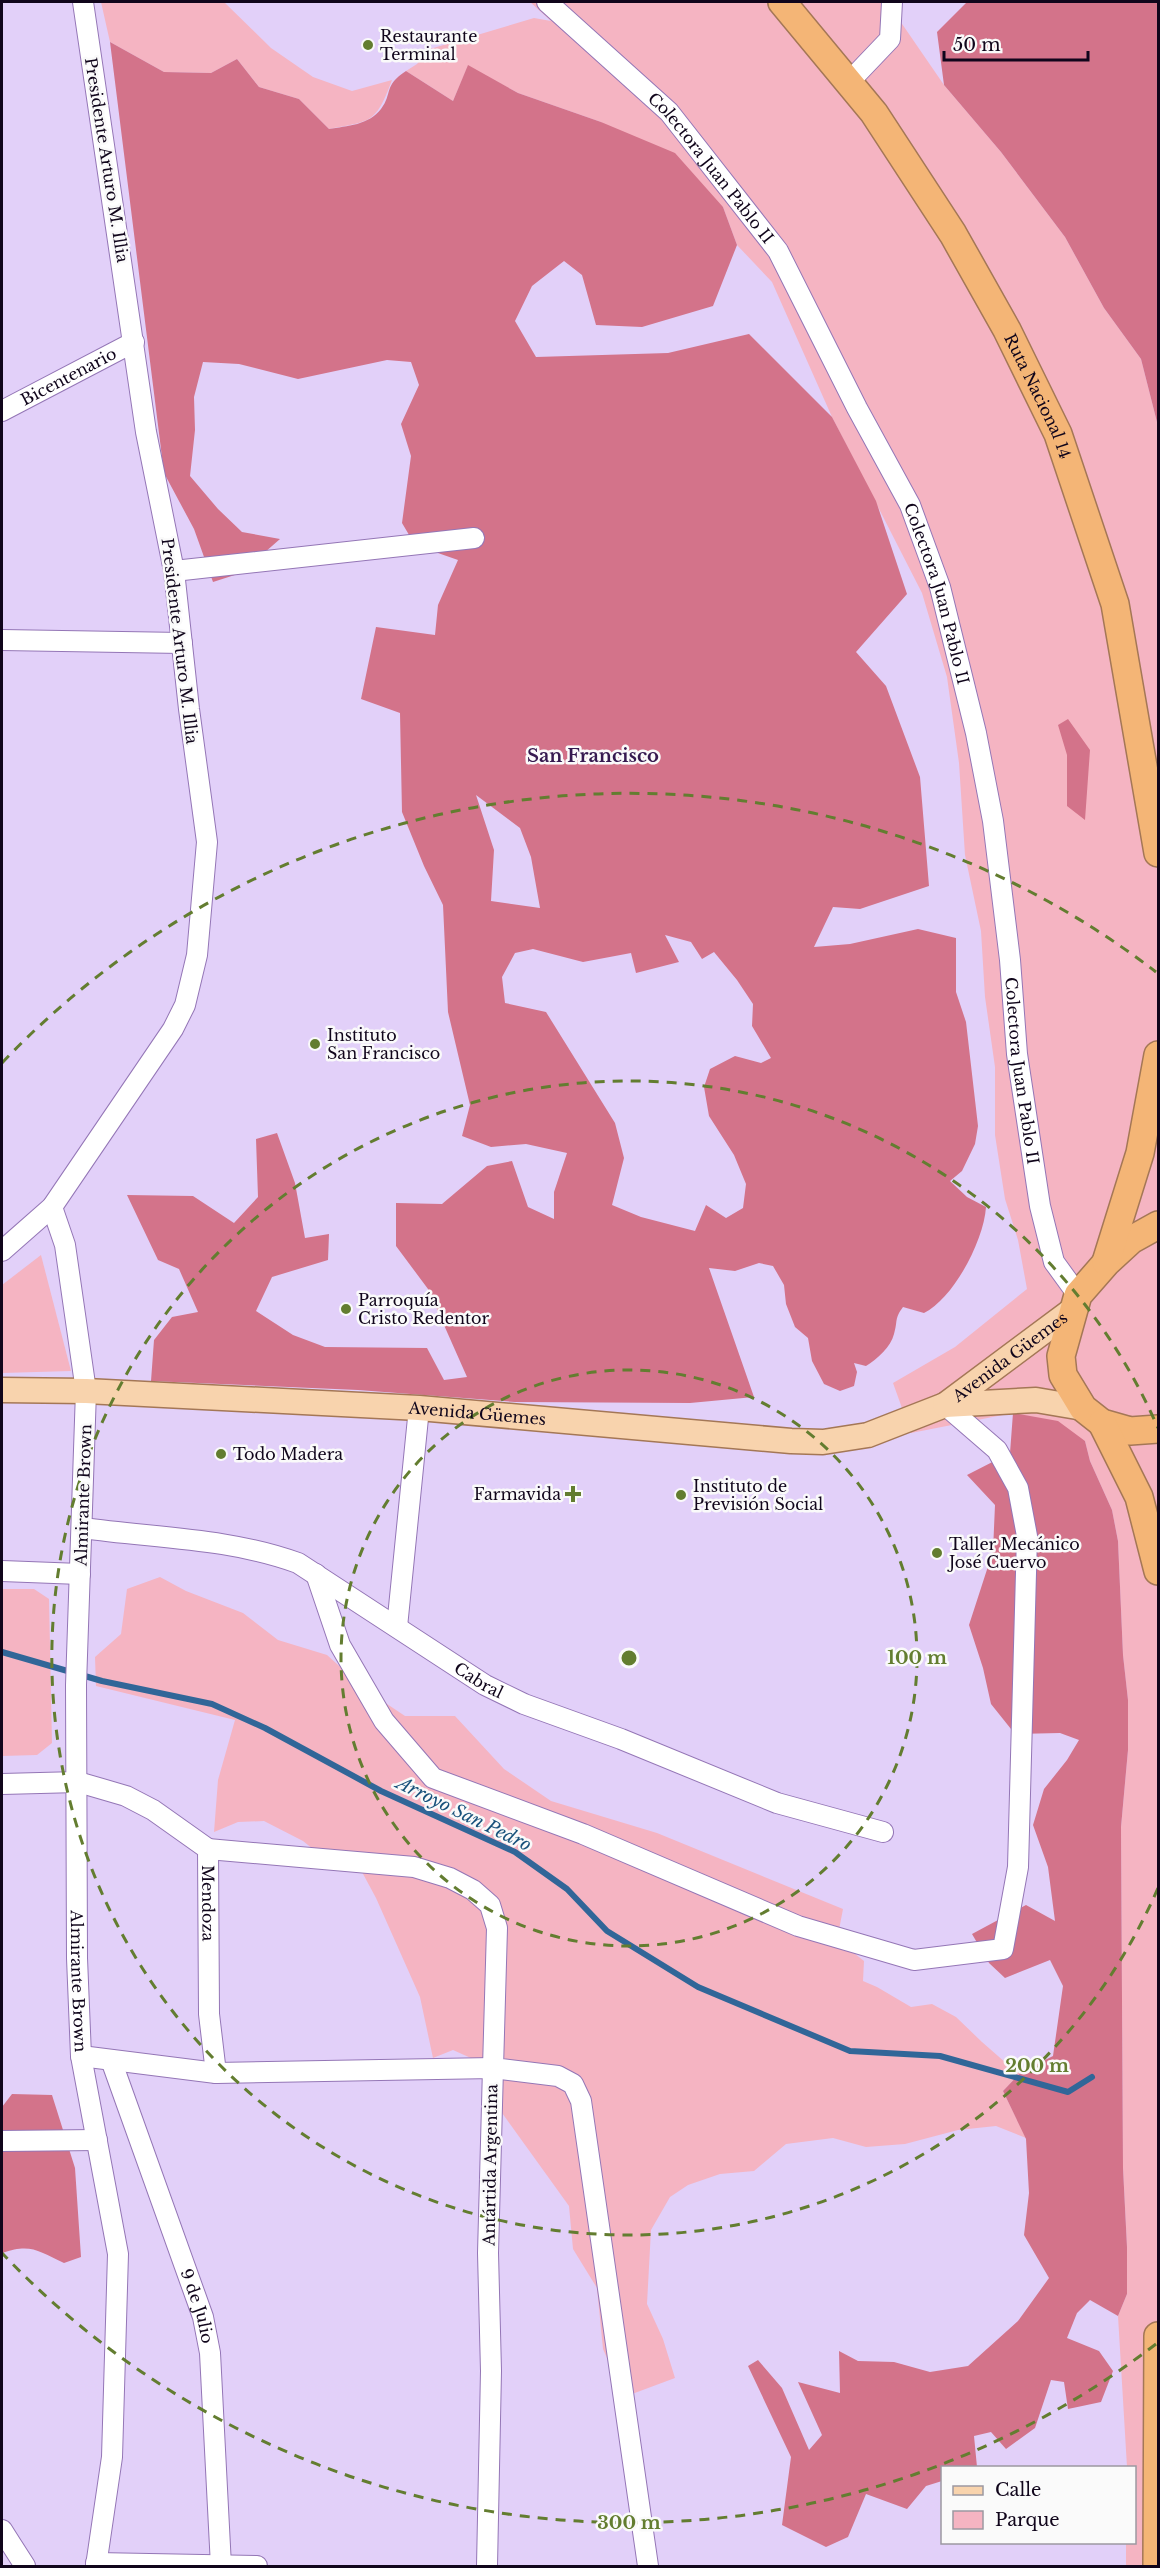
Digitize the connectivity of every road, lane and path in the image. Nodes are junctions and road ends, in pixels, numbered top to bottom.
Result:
1 (83, 2) edge
2 (547, 2) edge
3 (782, 2) edge
4 (892, 2) edge
5 (849, 82) junction
6 (134, 342) junction
7 (2, 411) edge
8 (474, 538) dead end
9 (174, 571) junction
10 (2, 640) edge
11 (182, 643) junction
12 (1158, 853) edge
13 (1158, 1055) edge
14 (52, 1207) junction
15 (1158, 1225) edge
16 (2, 1251) edge
17 (1106, 1263) junction
18 (1077, 1301) junction
19 (2, 1390) edge
20 (86, 1392) junction
21 (945, 1405) junction
22 (419, 1408) junction
23 (1092, 1415) junction
24 (1158, 1429) edge
25 (83, 1528) junction
26 (2, 1571) edge
27 (1158, 1571) edge
28 (80, 1574) junction
29 (316, 1574) junction
30 (397, 1627) junction
31 (78, 1782) junction
32 (2, 1784) edge
33 (883, 1832) dead end
34 (208, 1849) junction
35 (81, 2056) junction
36 (111, 2060) junction
37 (493, 2068) junction
38 (216, 2073) junction
39 (97, 2140) junction
40 (2, 2141) edge
41 (1158, 2336) edge
42 (2, 2530) edge
43 (96, 2565) edge
44 (26, 2566) edge
45 (221, 2566) edge
46 (257, 2566) edge
47 (488, 2566) edge
48 (648, 2566) edge
49 (1157, 2566) edge

1 - 6 street, Presidente Arturo M. Illia
2 - 18 street, Colectora Juan Pablo II
3 - 5 highway, Ruta Nacional 14
4 - 5 street
5 - 12 highway, Ruta Nacional 14
6 - 7 street, Bicentenario
6 - 9 street, Presidente Arturo M. Illia
8 - 9 street
9 - 11 street, Presidente Arturo M. Illia
10 - 11 street
11 - 14 street, Presidente Arturo M. Illia
13 - 17 highway
14 - 16 street, Presidente Arturo M. Illia
14 - 20 street, Almirante Brown
15 - 17 highway
17 - 18 highway
18 - 21 main road, Avenida Güemes
18 - 23 highway
19 - 20 main road, Avenida Güemes
20 - 22 main road, Avenida Güemes
20 - 25 street, Almirante Brown
21 - 22 main road, Avenida Güemes
21 - 23 main road, Avenida Güemes
21 - 29 street
22 - 30 street
23 - 24 highway
23 - 27 highway
25 - 28 street, Almirante Brown
25 - 29 street, Cabral
26 - 28 street
28 - 31 street, Almirante Brown
29 - 30 street, Cabral
30 - 33 street, Cabral
31 - 32 street, Mendoza
31 - 34 street, Mendoza
31 - 35 street, Almirante Brown
34 - 37 street
34 - 38 street, Mendoza
35 - 36 street, Antártida Argentina
35 - 39 street, Almirante Brown
36 - 38 street, Antártida Argentina
36 - 45 street, 9 de Julio
37 - 38 street, Antártida Argentina
37 - 47 street, Antártida Argentina
37 - 48 street
39 - 40 street
39 - 43 street, Almirante Brown
41 - 49 highway
42 - 44 street
43 - 45 street
45 - 46 street

